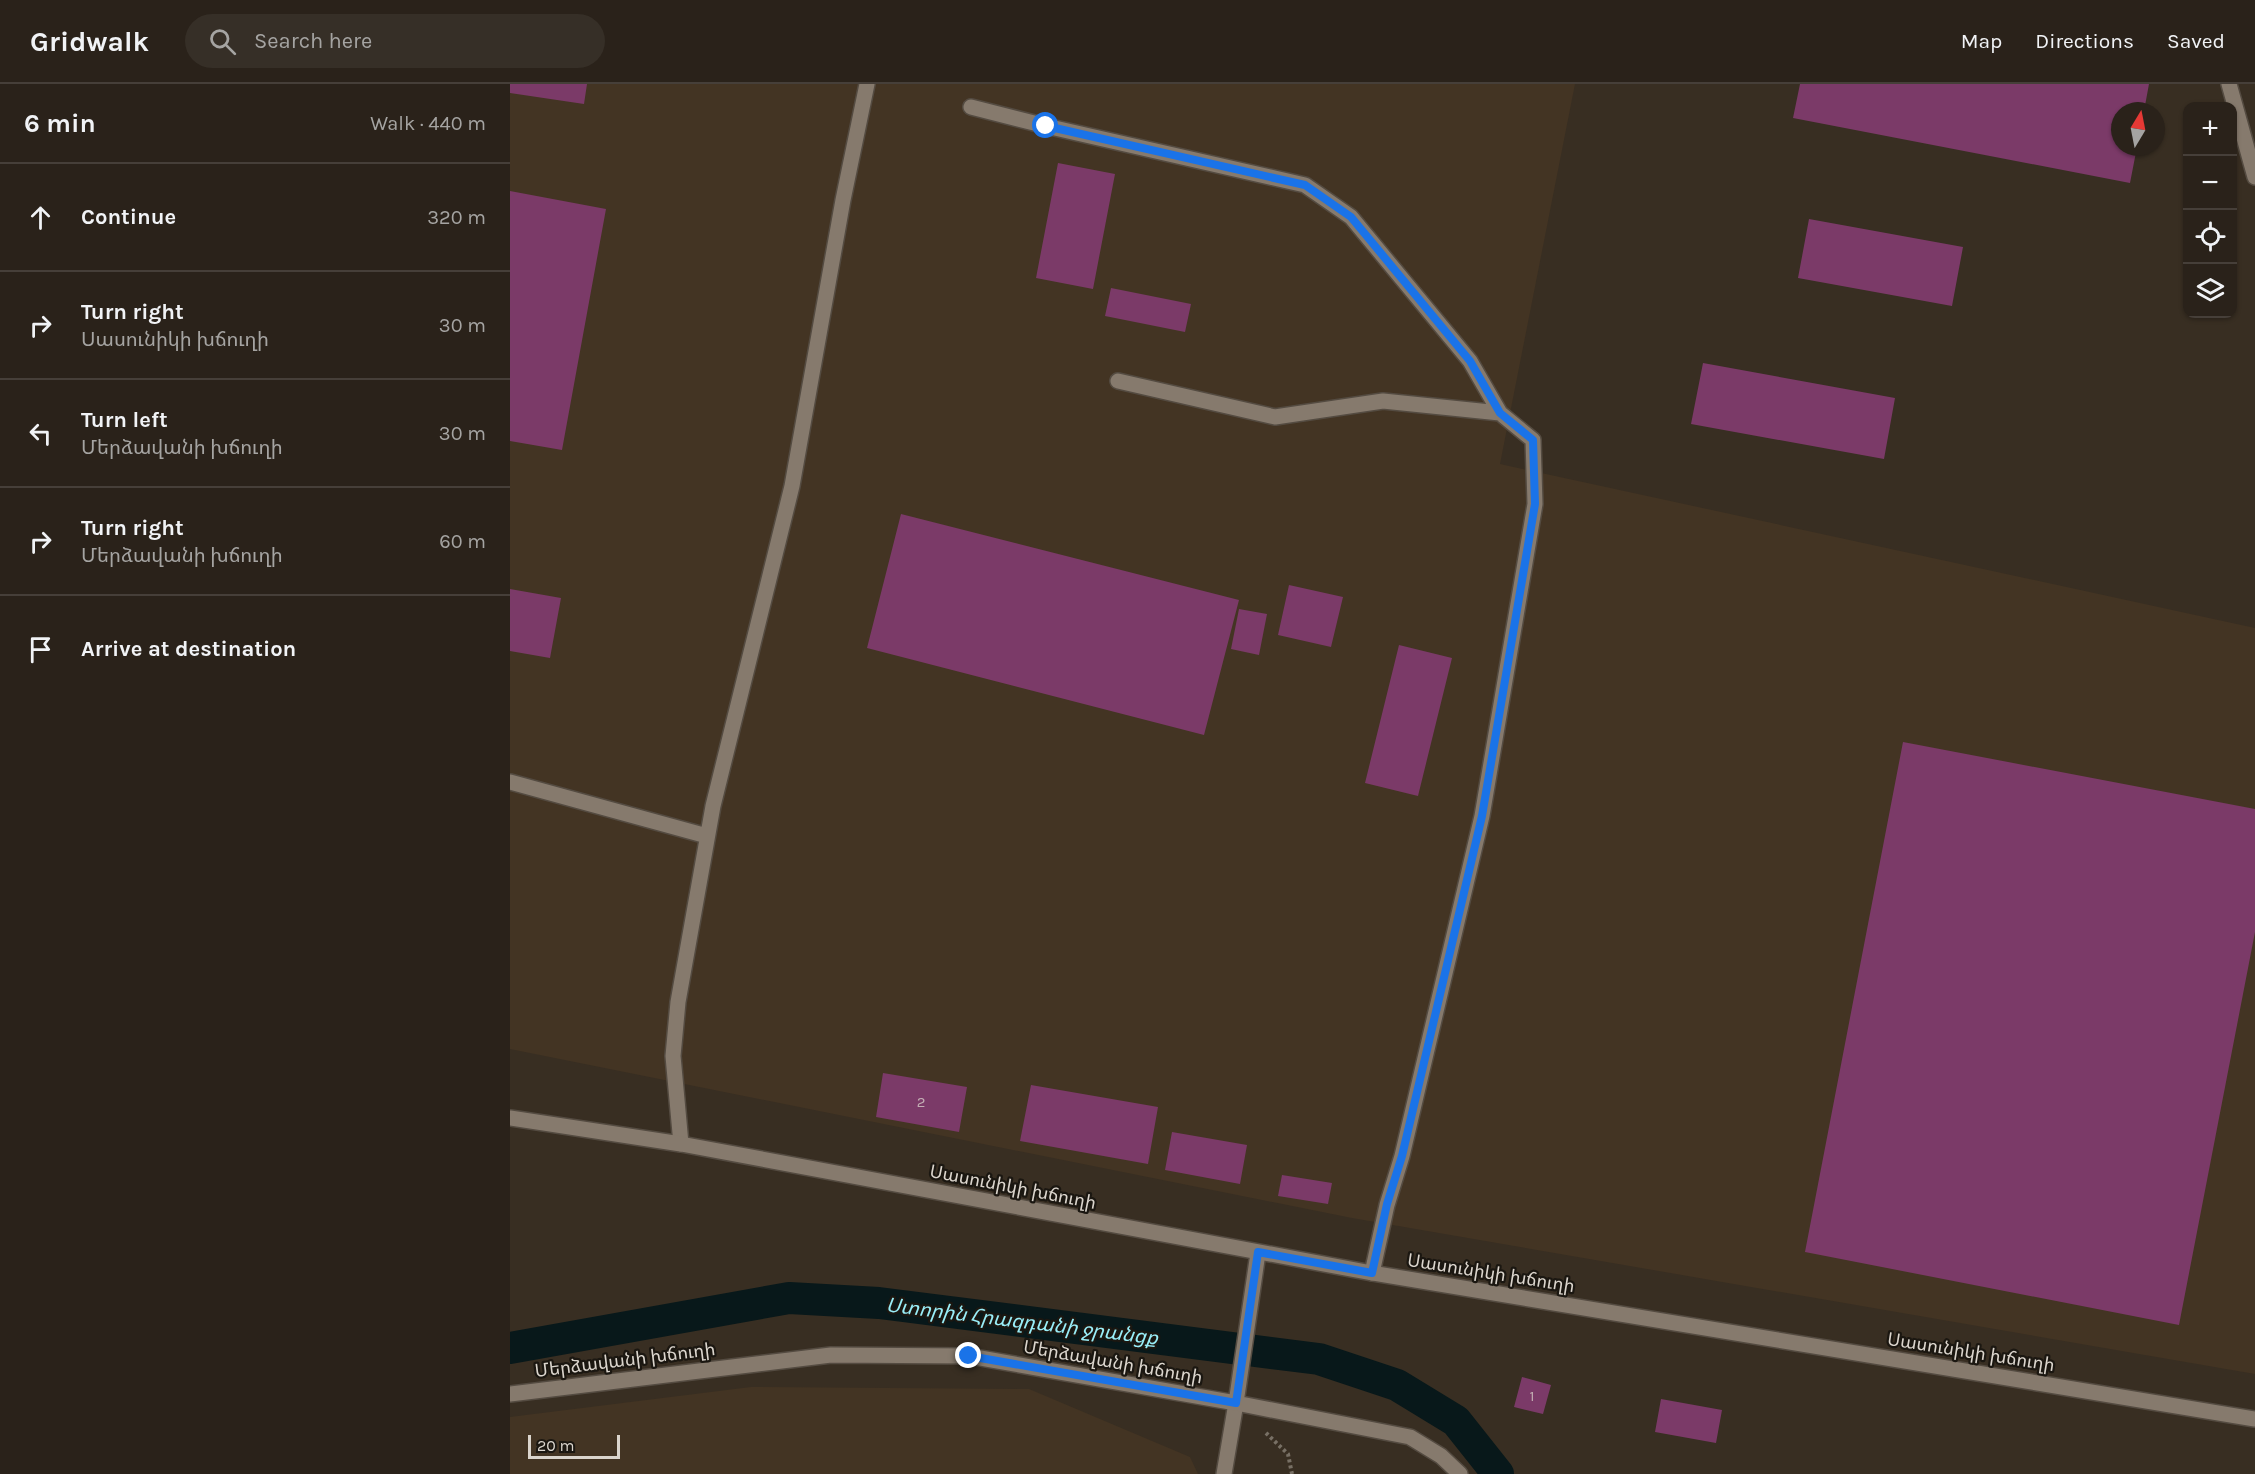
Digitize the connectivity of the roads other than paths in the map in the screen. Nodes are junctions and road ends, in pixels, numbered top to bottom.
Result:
1 (867, 84) edge
2 (2229, 84) edge
3 (971, 107) dead end
4 (2255, 177) edge
5 (1118, 381) dead end
6 (1500, 413) junction
7 (510, 782) edge
8 (707, 836) junction
9 (510, 1118) edge
10 (681, 1144) junction
11 (1258, 1252) junction
12 (1372, 1273) junction
13 (510, 1394) edge
14 (1236, 1403) junction
15 (2255, 1419) edge
16 (1224, 1474) edge
17 (1460, 1474) edge

1 - 8 street
2 - 4 street
3 - 6 street
5 - 6 street
6 - 12 street
7 - 8 street
8 - 10 street
9 - 10 street, Սասունիկի խճուղի
10 - 11 street, Սասունիկի խճուղի
11 - 12 street, Սասունիկի խճուղի
11 - 14 street
12 - 15 street, Սասունիկի խճուղի
13 - 14 street, Մերձավանի խճուղի
14 - 16 street
14 - 17 street, Մերձավանի խճուղի

